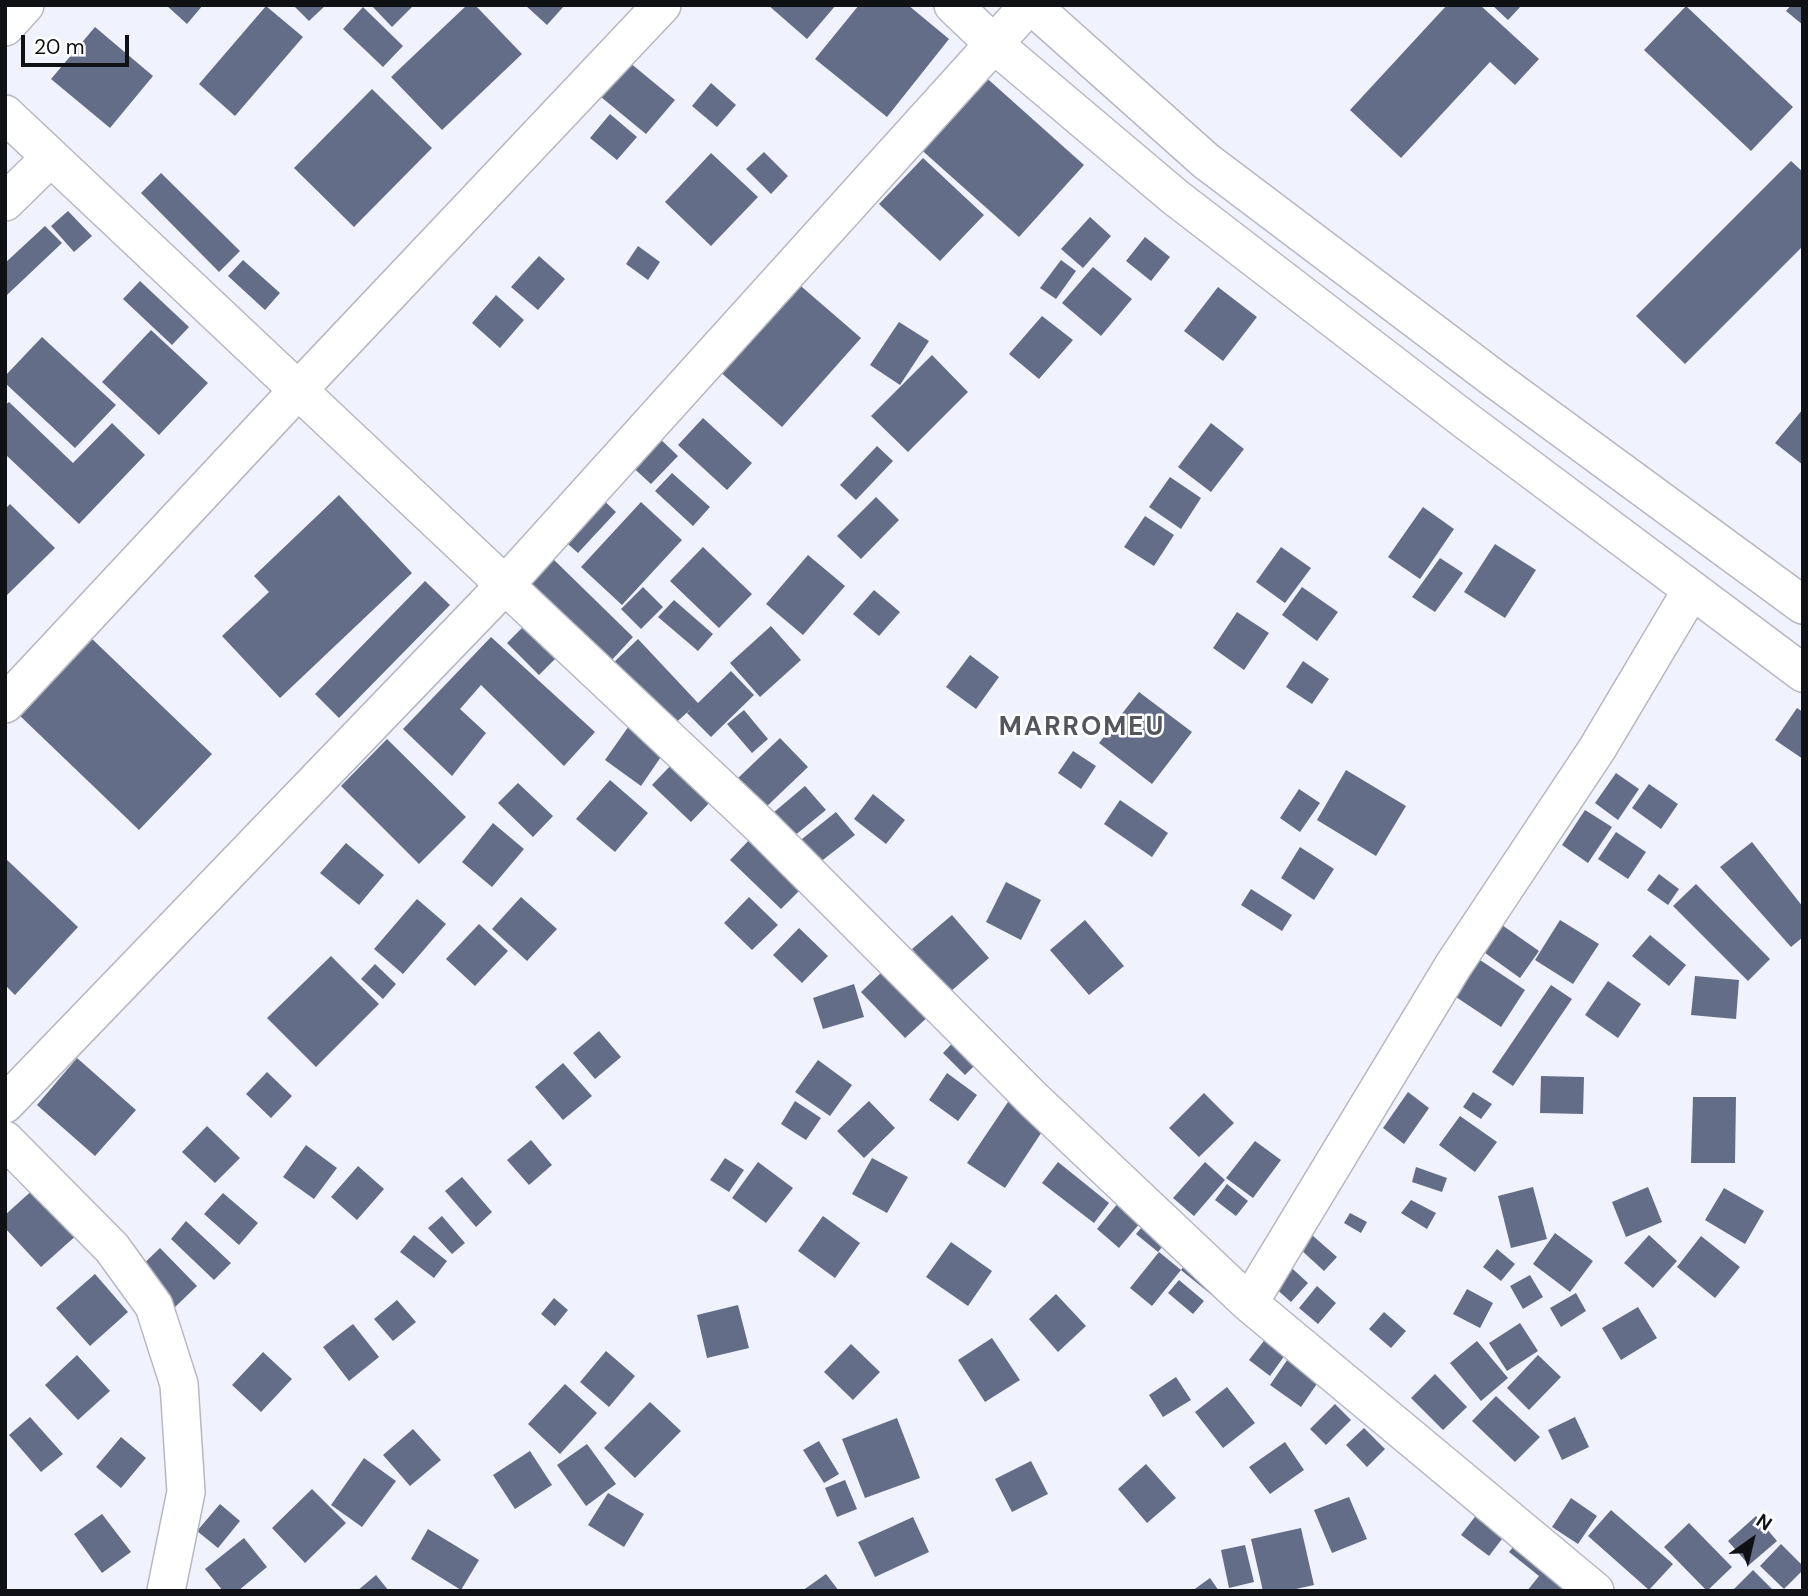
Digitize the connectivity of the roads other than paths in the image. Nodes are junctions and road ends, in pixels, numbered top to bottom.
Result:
1 (25, 5) edge
2 (662, 5) edge
3 (953, 5) edge
4 (1030, 5) edge
5 (5, 27) edge
6 (995, 45) junction
7 (5, 114) edge
8 (50, 158) junction
9 (1206, 161) junction
10 (1175, 197) junction
11 (5, 202) edge
12 (299, 388) junction
13 (504, 586) junction
14 (1691, 591) junction
15 (1803, 605) edge
16 (1803, 673) edge
17 (5, 705) edge
18 (5, 1104) edge
19 (5, 1140) edge
20 (1249, 1303) junction
21 (166, 1591) edge
22 (1595, 1591) edge

1 - 5 street
2 - 12 street
3 - 6 street
4 - 6 street
4 - 9 street
6 - 10 street
6 - 13 street
7 - 8 street
8 - 11 street
8 - 12 street
9 - 10 street
9 - 15 street
10 - 14 street
12 - 13 street
12 - 17 street
13 - 18 street
13 - 20 street
14 - 16 street
14 - 20 street
19 - 21 street
20 - 22 street

